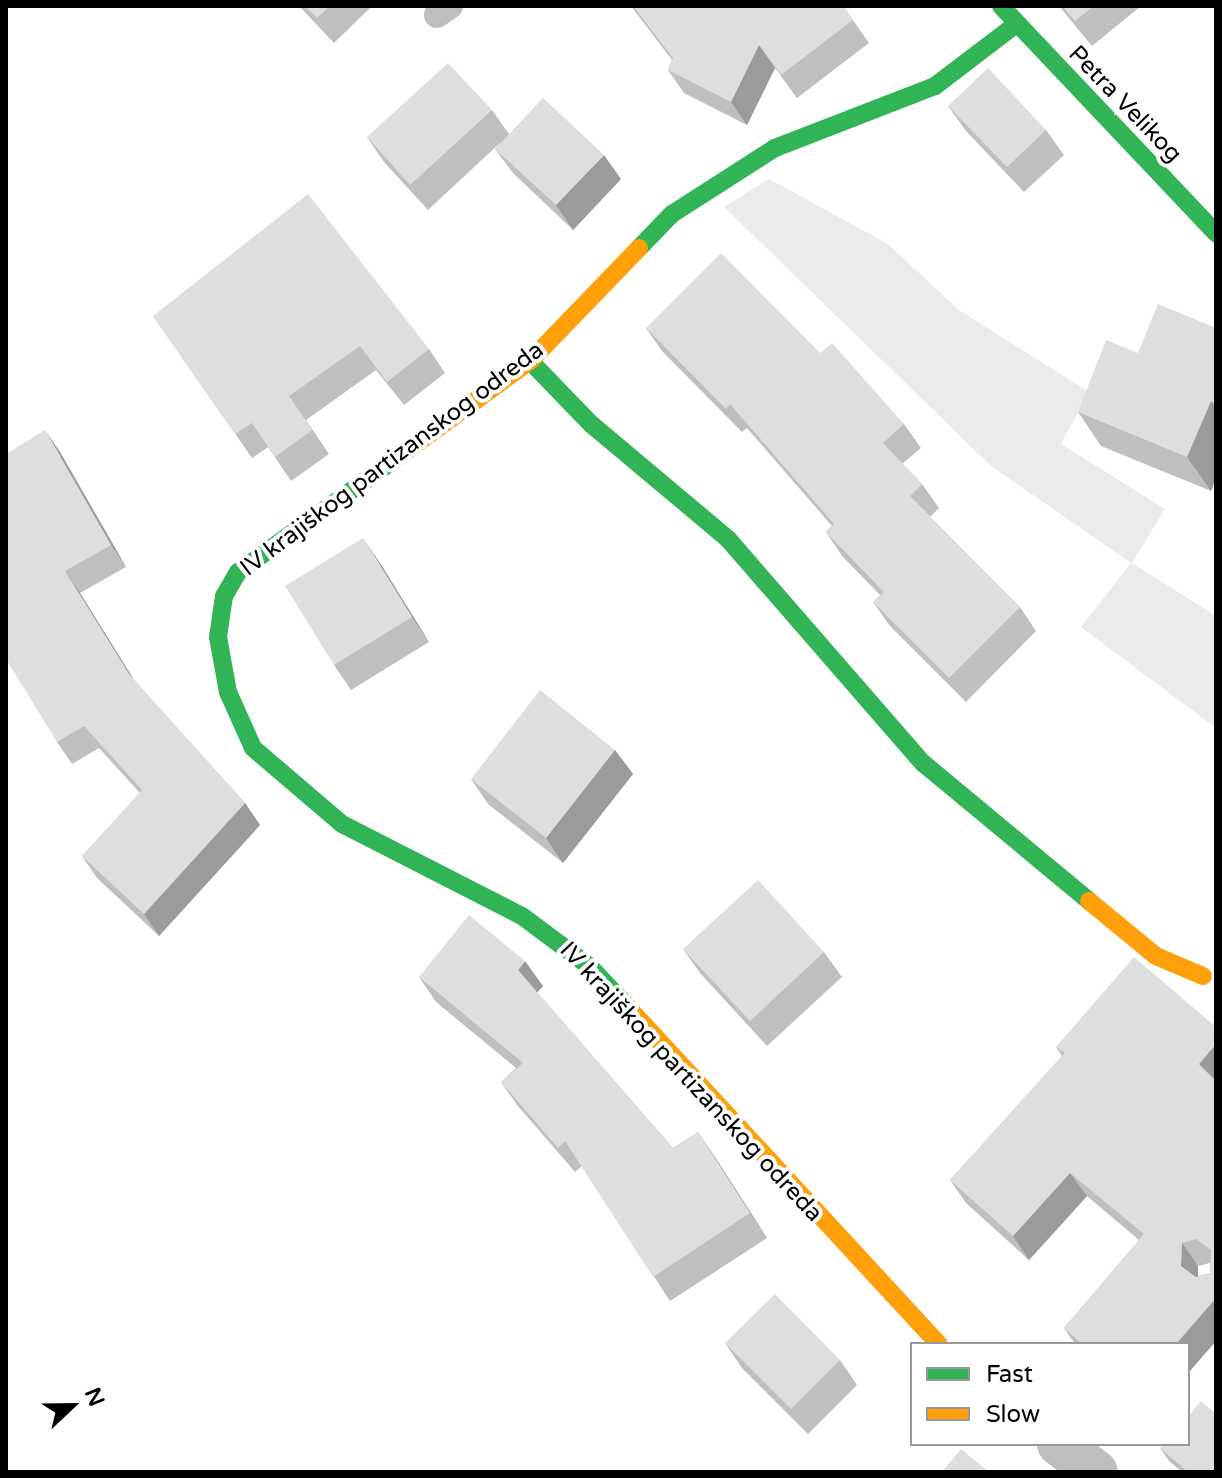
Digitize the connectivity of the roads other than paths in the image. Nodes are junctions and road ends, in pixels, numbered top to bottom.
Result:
1 (1001, 6) edge
2 (1015, 25) junction
3 (1216, 233) edge
4 (530, 361) junction
5 (1203, 976) dead end
6 (937, 1342) edge
7 (1062, 1446) edge
8 (1096, 1472) edge

1 - 2 street, Petra Velikog
2 - 3 street, Petra Velikog
2 - 4 street, IV krajiškog partizanskog odreda
4 - 5 street
4 - 6 street, IV krajiškog partizanskog odreda
7 - 8 street

